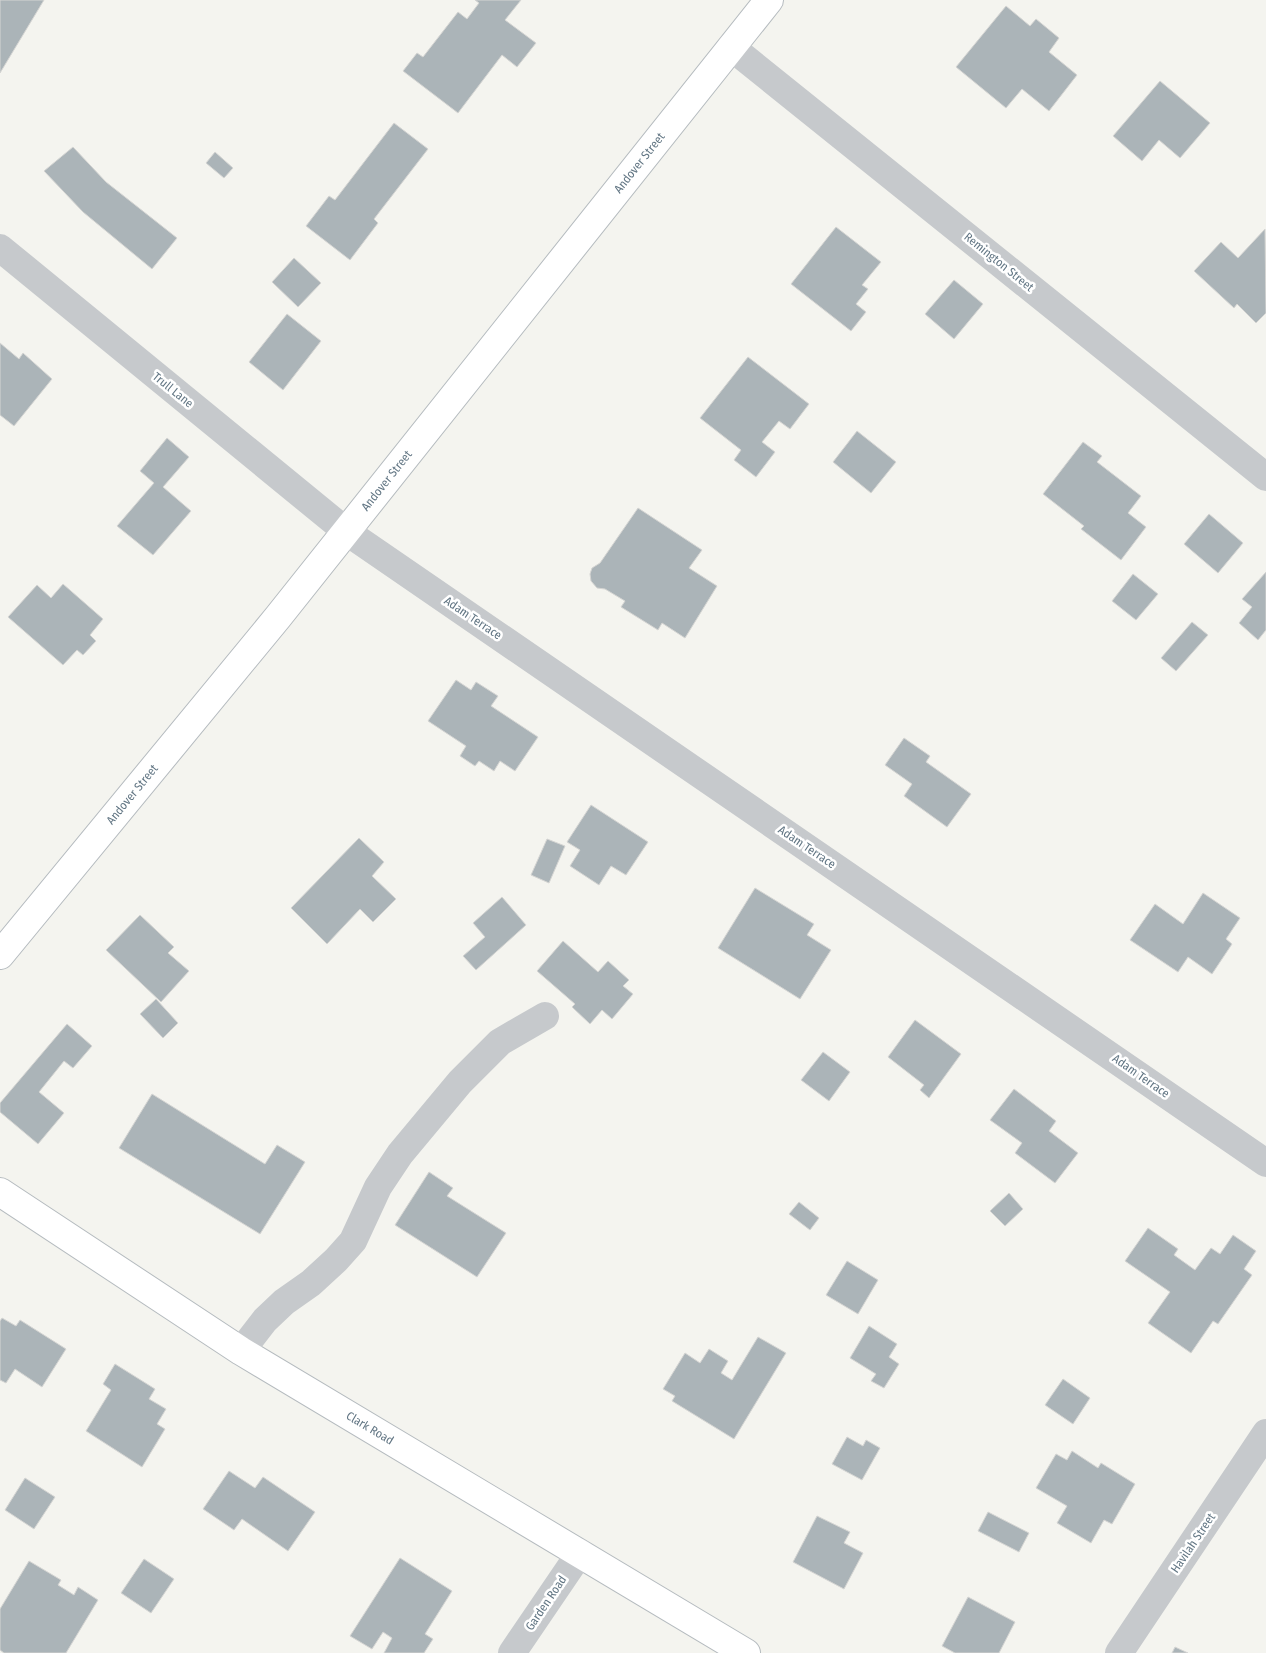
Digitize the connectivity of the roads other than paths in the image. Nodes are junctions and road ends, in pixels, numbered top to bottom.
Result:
1 (769, 0) edge
2 (731, 47) junction
3 (0, 248) edge
4 (1266, 477) edge
5 (347, 532) junction
6 (0, 955) edge
7 (545, 1016) dead end
8 (1266, 1163) edge
9 (0, 1192) edge
10 (241, 1350) junction
11 (1266, 1433) edge
12 (580, 1554) junction
13 (512, 1653) edge
14 (746, 1653) edge
15 (1119, 1653) edge

1 - 2 main road, Andover Street
2 - 4 street, Remington Street
2 - 5 main road, Andover Street
3 - 5 street, Trull Lane
5 - 6 main road, Andover Street
5 - 8 street, Adam Terrace
7 - 10 street
9 - 10 main road, Clark Road
10 - 12 main road, Clark Road
11 - 15 street, Havilah Street
12 - 13 street, Garden Road
12 - 14 main road, Clark Road

